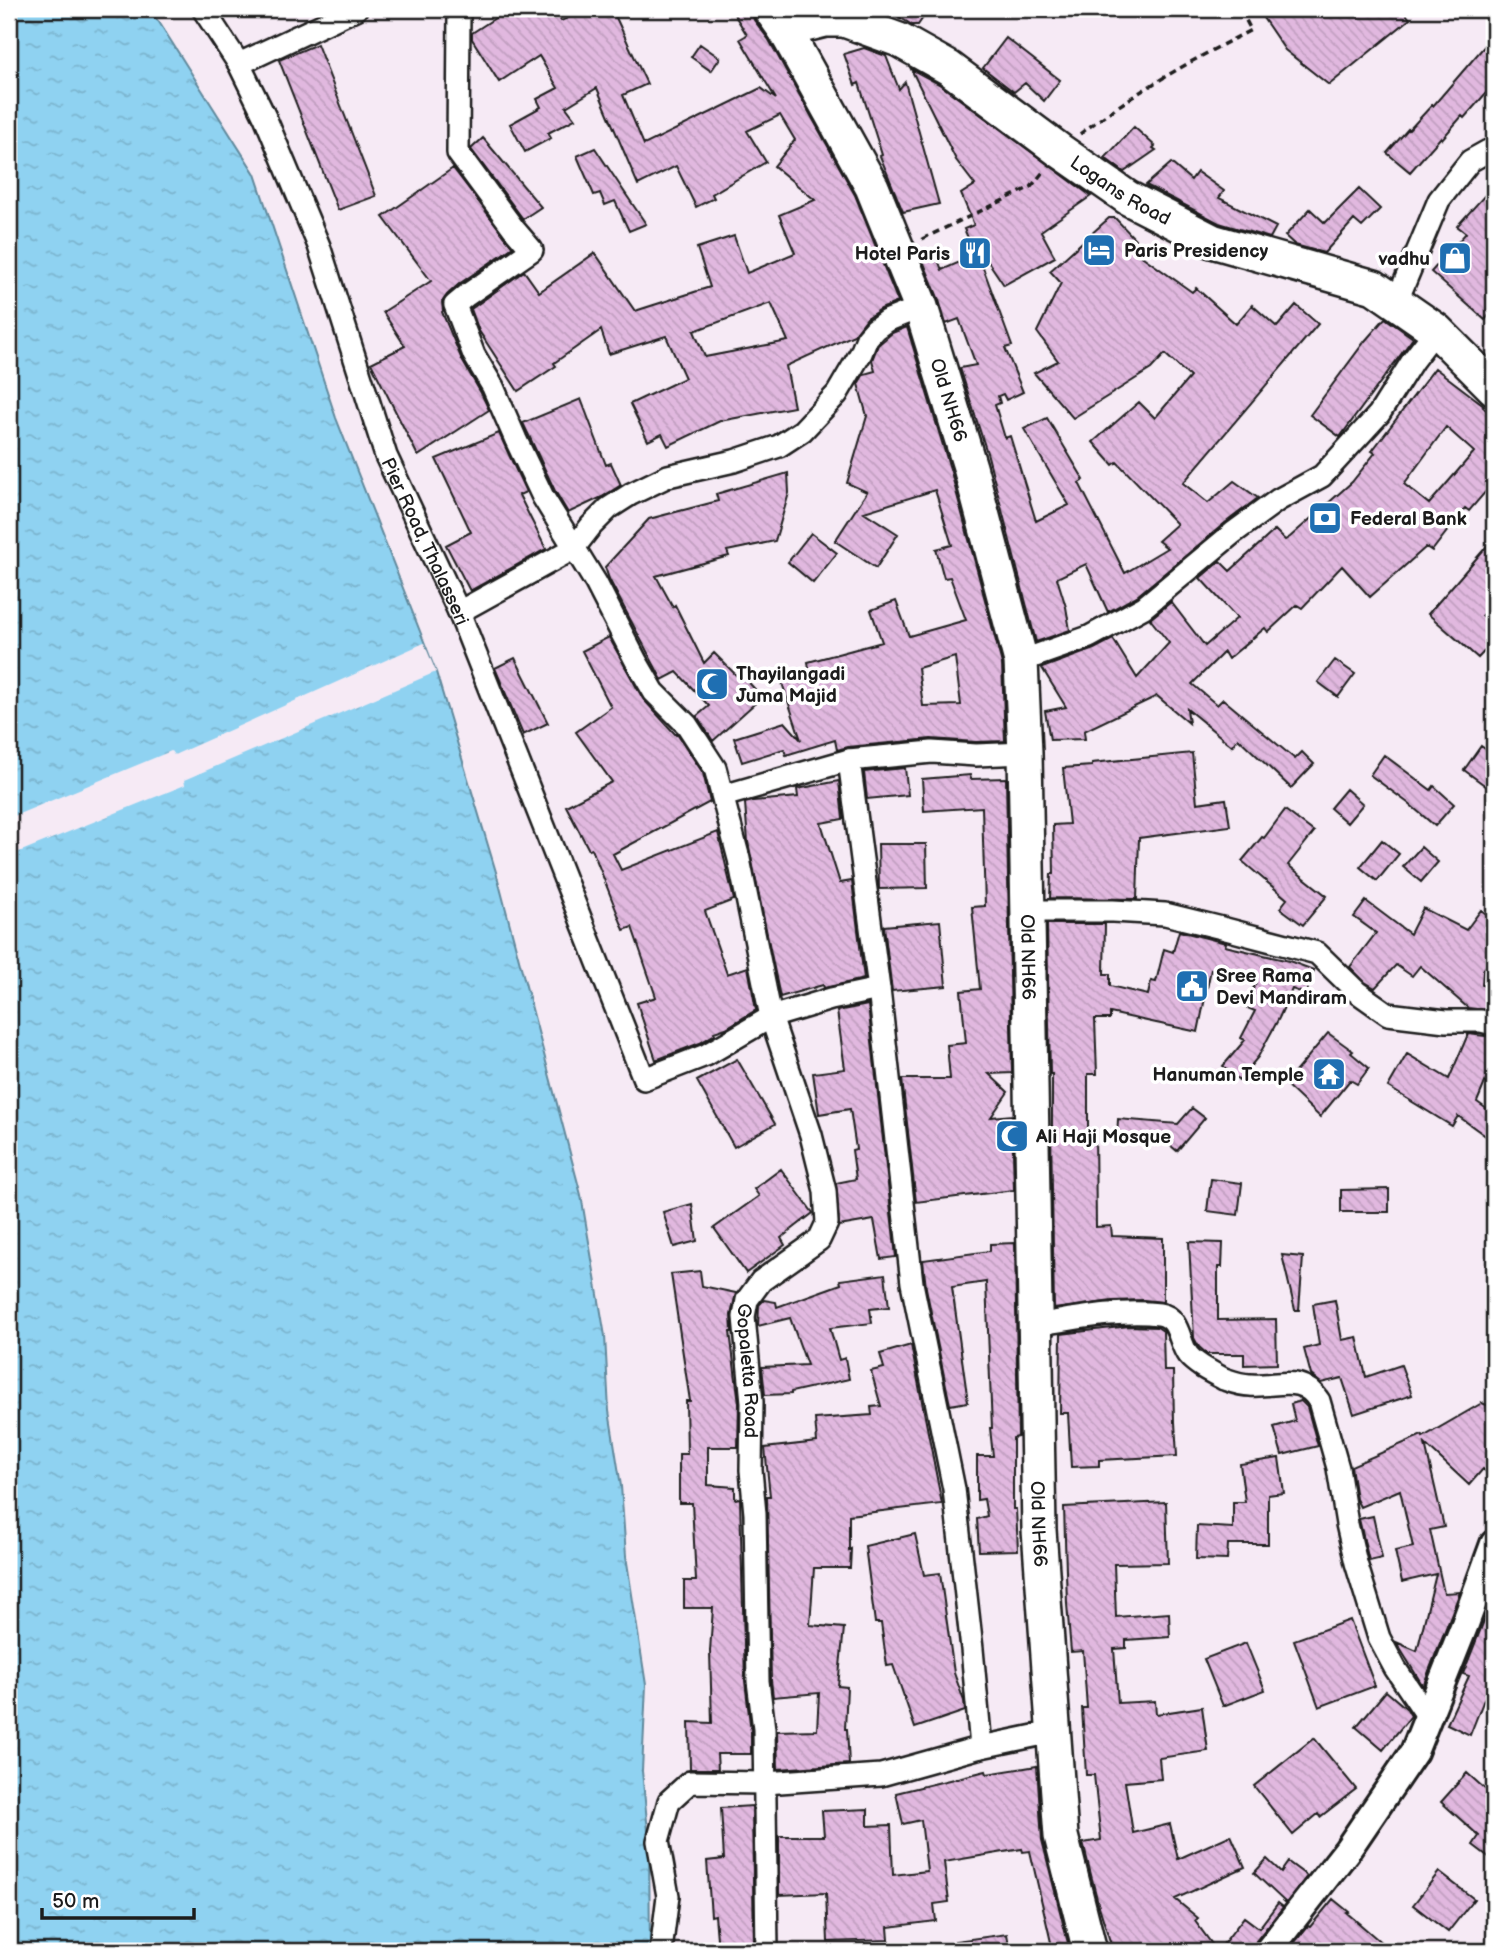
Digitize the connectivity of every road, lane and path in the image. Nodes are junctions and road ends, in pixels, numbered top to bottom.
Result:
1 (203, 9) edge
2 (356, 9) edge
3 (459, 9) edge
4 (1240, 9) edge
5 (824, 14) edge
6 (777, 19) edge
7 (239, 64) junction
8 (1059, 150) junction
9 (1494, 153) edge
10 (898, 250) junction
11 (1396, 303) junction
12 (920, 307) junction
13 (1436, 330) junction
14 (1494, 388) edge
15 (573, 549) junction
16 (459, 612) junction
17 (1021, 661) junction
18 (1025, 753) junction
19 (849, 760) junction
20 (723, 796) junction
21 (1027, 911) junction
22 (879, 989) junction
23 (771, 1017) junction
24 (1494, 1024) edge
25 (1035, 1325) junction
26 (1494, 1544) edge
27 (1428, 1717) junction
28 (1053, 1732) junction
29 (981, 1747) junction
30 (765, 1783) junction
31 (661, 1951) edge
32 (767, 1951) edge
33 (1090, 1951) edge
34 (1268, 1951) edge

1 - 7 street, Pier Road, Thalasseri
2 - 7 street
3 - 15 street, Gopaletta Road
4 - 8 path
5 - 6 main road, Logans Road
5 - 8 main road, Logans Road
6 - 10 main road, Old NH66
7 - 16 street, Pier Road, Thalasseri
8 - 10 path
8 - 11 main road, Logans Road
9 - 11 street
10 - 12 main road, Old NH66
11 - 13 main road, Logans Road
12 - 15 street
12 - 17 main road, Old NH66
13 - 14 main road, Logans Road
13 - 17 street
15 - 16 street
15 - 20 street, Gopaletta Road
16 - 23 street, Pier Road, Thalasseri
17 - 18 main road, Old NH66
18 - 19 street
18 - 21 main road, Old NH66
19 - 20 street
19 - 22 street
20 - 23 street, Gopaletta Road
21 - 24 street
21 - 25 main road, Old NH66
22 - 23 street
22 - 29 street
23 - 30 street, Gopaletta Road
25 - 27 street
25 - 28 main road, Old NH66
26 - 27 street
27 - 34 street
28 - 29 street
28 - 33 main road, Old NH66
29 - 30 street
30 - 31 street
30 - 32 street, Gopaletta Road

